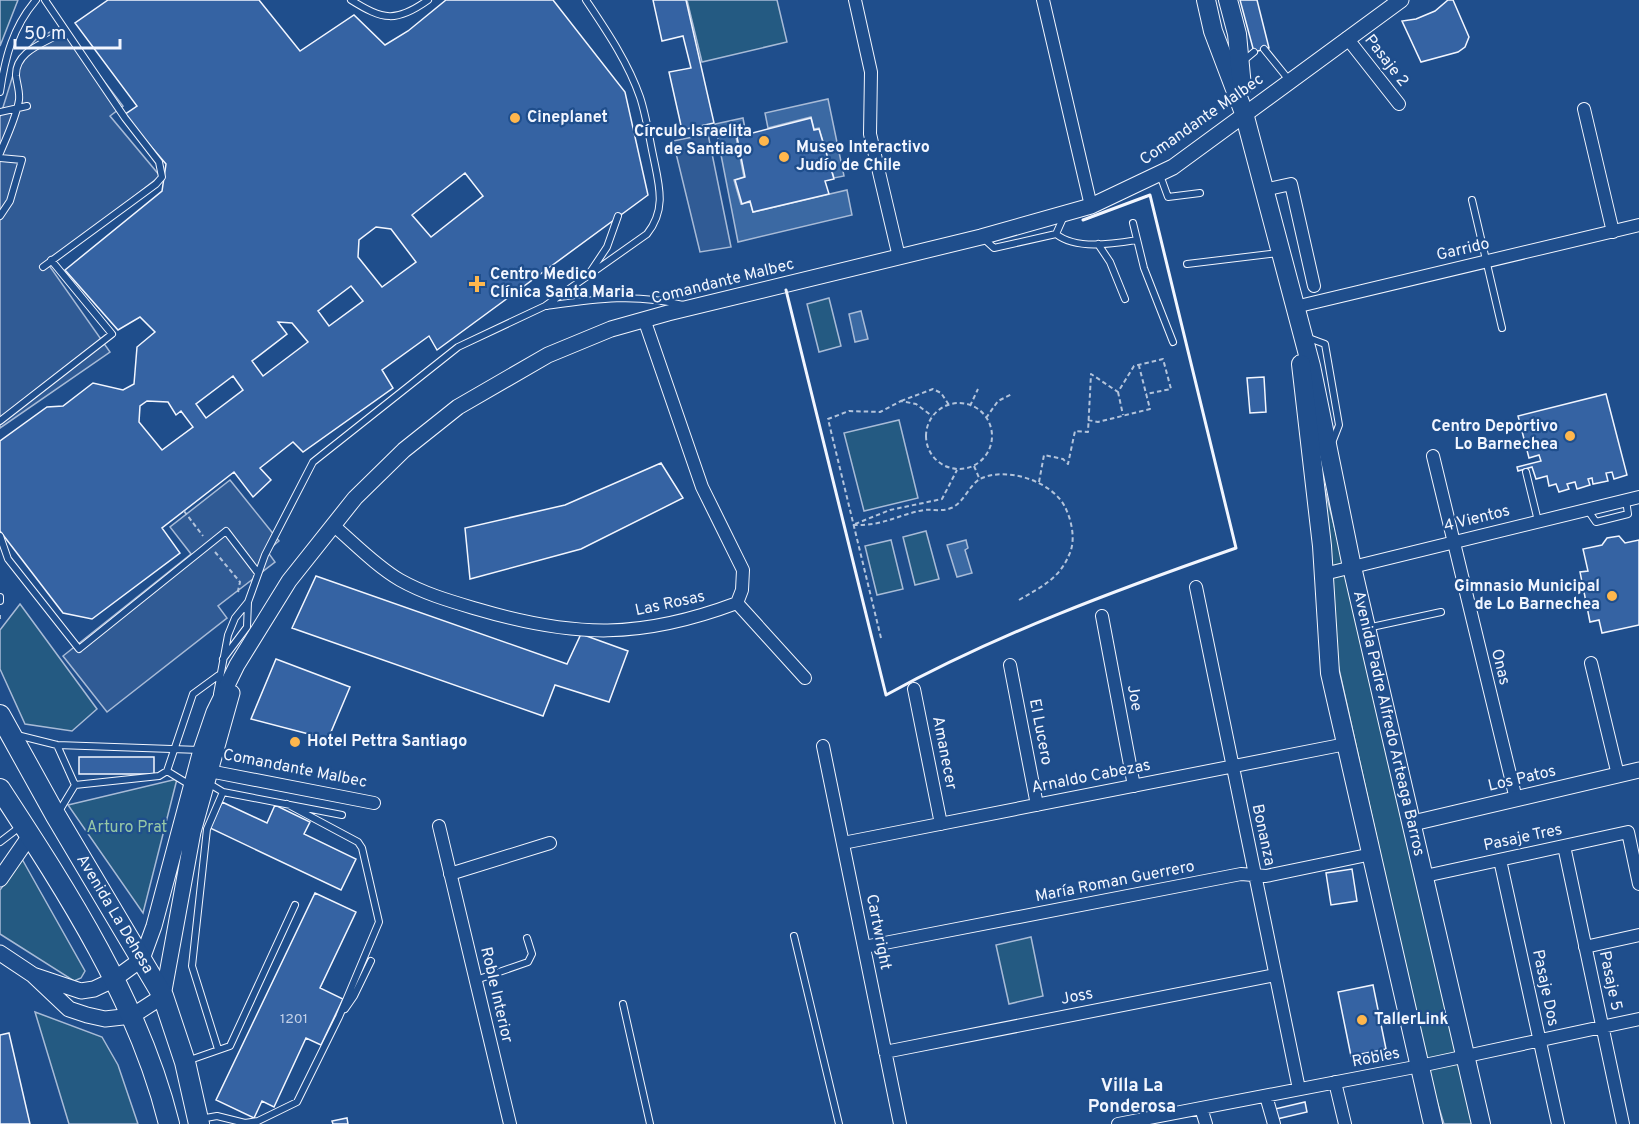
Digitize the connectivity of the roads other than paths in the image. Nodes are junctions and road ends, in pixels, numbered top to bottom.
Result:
1 (36, 0) edge
2 (45, 0) edge
3 (351, 0) edge
4 (428, 0) edge
5 (586, 0) edge
6 (855, 0) edge
7 (1043, 0) edge
8 (1206, 0) edge
9 (1228, 0) edge
10 (1397, 1) edge
11 (52, 38) dead end
12 (1347, 38) junction
13 (1264, 49) dead end
14 (1254, 52) dead end
15 (1239, 64) junction
16 (1289, 80) junction
17 (0, 92) edge
18 (1399, 104) dead end
19 (27, 106) dead end
20 (1584, 109) dead end
21 (17, 110) junction
22 (0, 112) edge
23 (1244, 113) junction
24 (0, 155) edge
25 (1160, 174) junction
26 (1264, 190) junction
27 (1200, 193) dead end
28 (1472, 200) dead end
29 (1090, 206) junction
30 (1065, 215) junction
31 (0, 216) edge
32 (618, 216) dead end
33 (1132, 223) dead end
34 (1639, 225) edge
35 (1613, 232) junction
36 (1056, 234) junction
37 (981, 237) junction
38 (1137, 240) junction
39 (1098, 244) junction
40 (1280, 252) junction
41 (899, 257) junction
42 (51, 260) junction
43 (1487, 261) junction
44 (1187, 264) dead end
45 (43, 267) dead end
46 (583, 281) junction
47 (1314, 286) dead end
48 (1125, 299) dead end
49 (545, 306) junction
50 (692, 308) junction
51 (644, 319) junction
52 (1299, 322) junction
53 (1502, 328) dead end
54 (1173, 342) dead end
55 (0, 421) edge
56 (1433, 456) dead end
57 (1526, 472) dead end
58 (1639, 497) edge
59 (1538, 521) junction
60 (333, 525) junction
61 (0, 536) edge
62 (1452, 542) junction
63 (1352, 567) junction
64 (258, 573) junction
65 (1324, 574) junction
66 (1196, 587) dead end
67 (249, 601) junction
68 (737, 603) junction
69 (1441, 612) dead end
70 (1102, 616) dead end
71 (1367, 628) junction
72 (250, 643) junction
73 (223, 660) junction
74 (1591, 663) dead end
75 (1010, 665) dead end
76 (219, 675) junction
77 (805, 678) dead end
78 (914, 689) dead end
79 (214, 712) junction
80 (0, 715) edge
81 (10, 734) junction
82 (1346, 744) junction
83 (57, 745) junction
84 (823, 746) dead end
85 (174, 747) junction
86 (201, 750) junction
87 (1232, 766) junction
88 (1639, 770) edge
89 (167, 771) junction
90 (1618, 775) junction
91 (207, 776) junction
92 (75, 785) junction
93 (190, 785) junction
94 (1134, 786) junction
95 (223, 792) junction
96 (2, 796) edge
97 (1516, 799) junction
98 (374, 803) dead end
99 (287, 804) junction
100 (1037, 805) junction
101 (342, 815) dead end
102 (56, 816) junction
103 (941, 824) junction
104 (1413, 824) junction
105 (439, 826) dead end
106 (26, 831) junction
107 (0, 842) edge
108 (550, 843) dead end
109 (843, 843) junction
110 (1564, 846) junction
111 (1372, 854) junction
112 (1500, 860) junction
113 (450, 874) junction
114 (1255, 875) junction
115 (1425, 876) junction
116 (0, 879) edge
117 (1639, 884) edge
118 (295, 905) dead end
119 (1639, 935) edge
120 (794, 936) dead end
121 (527, 938) dead end
122 (864, 947) junction
123 (1586, 947) junction
124 (0, 953) edge
125 (142, 959) junction
126 (371, 961) dead end
127 (33, 975) junction
128 (1275, 975) junction
129 (112, 980) junction
130 (476, 980) junction
131 (163, 996) junction
132 (623, 1004) dead end
133 (132, 1016) junction
134 (339, 1017) junction
135 (1639, 1019) edge
136 (1603, 1027) junction
137 (1540, 1040) junction
138 (218, 1049) junction
139 (885, 1052) junction
140 (1466, 1056) junction
141 (185, 1062) junction
142 (1420, 1066) junction
143 (1335, 1082) junction
144 (1299, 1089) junction
145 (1266, 1096) junction
146 (1201, 1108) junction
147 (198, 1122) edge
148 (1138, 1122) edge
149 (168, 1124) edge
150 (510, 1124) edge
151 (650, 1124) edge
152 (839, 1124) edge
153 (900, 1124) edge
154 (1118, 1124) edge
155 (1206, 1124) edge
156 (1274, 1124) edge
157 (1345, 1124) edge
158 (1433, 1124) edge
159 (1481, 1124) edge
160 (1558, 1124) edge
161 (1623, 1124) edge

1 - 17 lane
2 - 42 lane
3 - 4 lane
5 - 46 lane
6 - 41 street
7 - 29 street
8 - 23 main road, Avenida Padre Alfredo Arteaga Barros
9 - 15 main road, Avenida Padre Alfredo Arteaga Barros
10 - 12 street, Comandante Malbec
11 - 21 lane
12 - 16 street, Comandante Malbec
12 - 18 street, Pasaje 2
13 - 16 lane
14 - 15 lane
15 - 23 main road, Avenida Padre Alfredo Arteaga Barros
16 - 23 street, Comandante Malbec
19 - 21 lane
20 - 35 street
21 - 22 lane
21 - 24 lane
23 - 25 street, Comandante Malbec
23 - 26 main road, Avenida Padre Alfredo Arteaga Barros
24 - 31 lane
25 - 27 lane
25 - 29 street, Comandante Malbec
26 - 40 main road, Avenida Padre Alfredo Arteaga Barros
26 - 47 street
28 - 43 lane
29 - 30 street, Comandante Malbec
30 - 36 lane
30 - 37 street, Comandante Malbec
32 - 46 lane
33 - 38 lane
34 - 35 street, Garrido
35 - 43 street, Garrido
36 - 37 lane
36 - 39 lane
37 - 41 street, Comandante Malbec
38 - 39 lane
38 - 54 lane
39 - 48 lane
40 - 44 lane
40 - 52 main road, Avenida Padre Alfredo Arteaga Barros
41 - 50 street, Comandante Malbec
42 - 45 lane
42 - 55 lane
43 - 52 street, Garrido
43 - 53 lane
46 - 49 lane
49 - 50 lane
49 - 64 lane
50 - 51 street, Comandante Malbec
51 - 60 street, Comandante Malbec
51 - 68 street
52 - 63 main road, Avenida Padre Alfredo Arteaga Barros
52 - 65 main road, Avenida Padre Alfredo Arteaga Barros
56 - 62 street, Onas
57 - 59 lane
58 - 59 street, 4 Vientos
59 - 62 street, 4 Vientos
60 - 68 street, Las Rosas
60 - 72 street, Comandante Malbec
61 - 64 lane
62 - 63 street, 4 Vientos
62 - 97 street, Onas
63 - 65 street, 4 Vientos
63 - 71 main road, Avenida Padre Alfredo Arteaga Barros
64 - 67 lane
65 - 82 main road, Avenida Padre Alfredo Arteaga Barros
66 - 87 street, Bonanza
67 - 73 lane
67 - 73 lane
68 - 77 street
69 - 71 lane
70 - 94 street, Joe
71 - 104 main road, Avenida Padre Alfredo Arteaga Barros
72 - 79 street, Comandante Malbec
72 - 91 street, Comandante Malbec
73 - 76 lane
74 - 90 street
75 - 100 street, El Lucero
76 - 79 lane
76 - 85 lane
78 - 103 street, Amanecer
79 - 86 street, Comandante Malbec
80 - 81 main road, Avenida La Dehesa
81 - 83 lane
81 - 102 main road, Avenida La Dehesa
82 - 87 street, Arnaldo Cabezas
82 - 111 main road, Avenida Padre Alfredo Arteaga Barros
83 - 85 lane
83 - 92 lane
84 - 109 street, Cartwright
85 - 86 lane
85 - 89 lane
86 - 93 street, Comandante Malbec
87 - 94 street, Arnaldo Cabezas
87 - 114 street, Bonanza
88 - 90 street, Los Patos
89 - 92 lane
89 - 93 lane
90 - 97 street, Los Patos
91 - 95 lane
91 - 98 street, Comandante Malbec
91 - 131 street, Comandante Malbec
92 - 102 lane
93 - 125 street, Comandante Malbec
94 - 100 street, Arnaldo Cabezas
95 - 99 lane
95 - 138 lane
96 - 106 main road, Avenida La Dehesa
97 - 104 street, Los Patos
99 - 101 lane
99 - 134 lane
100 - 103 street, Arnaldo Cabezas
102 - 125 main road, Avenida La Dehesa
103 - 109 street, Arnaldo Cabezas
104 - 115 main road, Avenida Padre Alfredo Arteaga Barros
105 - 113 street, Roble Interior
106 - 107 lane
106 - 116 street
106 - 129 main road, Avenida La Dehesa
108 - 113 street
109 - 122 street, Cartwright
110 - 112 street, Pasaje Tres
110 - 117 street, Pasaje Tres
110 - 123 street, Pasaje 5
111 - 114 street, María Roman Guerrero
111 - 142 main road, Avenida Padre Alfredo Arteaga Barros
112 - 115 street, Pasaje Tres
112 - 137 street, Pasaje Dos
113 - 130 street, Roble Interior
114 - 122 street, María Roman Guerrero
114 - 128 street, Bonanza
115 - 140 main road, Avenida Padre Alfredo Arteaga Barros
118 - 138 lane
119 - 123 street
120 - 152 lane
121 - 130 lane
122 - 139 street, Cartwright
123 - 136 street, Pasaje 5
124 - 127 street
125 - 129 street
125 - 131 main road, Avenida La Dehesa
126 - 134 lane
127 - 129 street
127 - 133 street
128 - 139 street, Joss
128 - 144 street, Bonanza
129 - 133 main road, Avenida La Dehesa
130 - 150 street, Roble Interior
131 - 133 street
131 - 141 main road, Avenida La Dehesa
132 - 151 lane
133 - 149 main road, Avenida La Dehesa
134 - 147 lane
135 - 136 street, Robles
136 - 137 street, Robles
136 - 161 street, Pasaje 5
137 - 140 street, Robles
137 - 160 street, Pasaje Dos
138 - 141 lane
139 - 153 street, Cartwright
140 - 142 street, Robles
140 - 159 main road, Avenida Padre Alfredo Arteaga Barros
141 - 147 main road, Avenida La Dehesa
142 - 143 street, Robles
142 - 158 main road, Avenida Padre Alfredo Arteaga Barros
143 - 144 street, Robles
143 - 157 street
144 - 145 street, Robles
145 - 146 street, Robles
145 - 156 street
146 - 148 street, Robles
146 - 155 street
148 - 154 street, Robles

